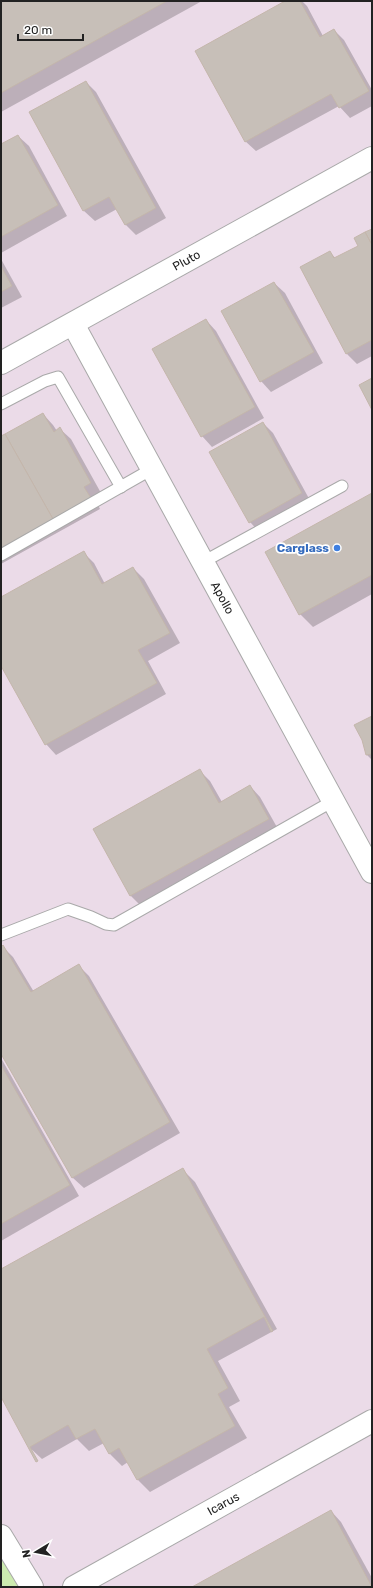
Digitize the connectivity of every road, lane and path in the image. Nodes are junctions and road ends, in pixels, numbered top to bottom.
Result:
1 (372, 158) edge
2 (73, 324) junction
3 (1, 364) edge
4 (1, 404) edge
5 (152, 469) junction
6 (121, 486) junction
7 (342, 486) dead end
8 (1, 555) edge
9 (203, 562) junction
10 (333, 801) junction
11 (372, 872) edge
12 (1, 935) edge
13 (372, 1421) edge
14 (1, 1536) edge
15 (32, 1587) edge
16 (74, 1587) edge

1 - 2 street, Pluto
2 - 3 street, Pluto
2 - 5 street, Apollo
4 - 6 lane
5 - 6 lane
5 - 9 street, Apollo
6 - 8 lane
7 - 9 lane
9 - 10 street, Apollo
10 - 11 street, Apollo
10 - 12 lane
13 - 16 street, Icarus
14 - 15 street

